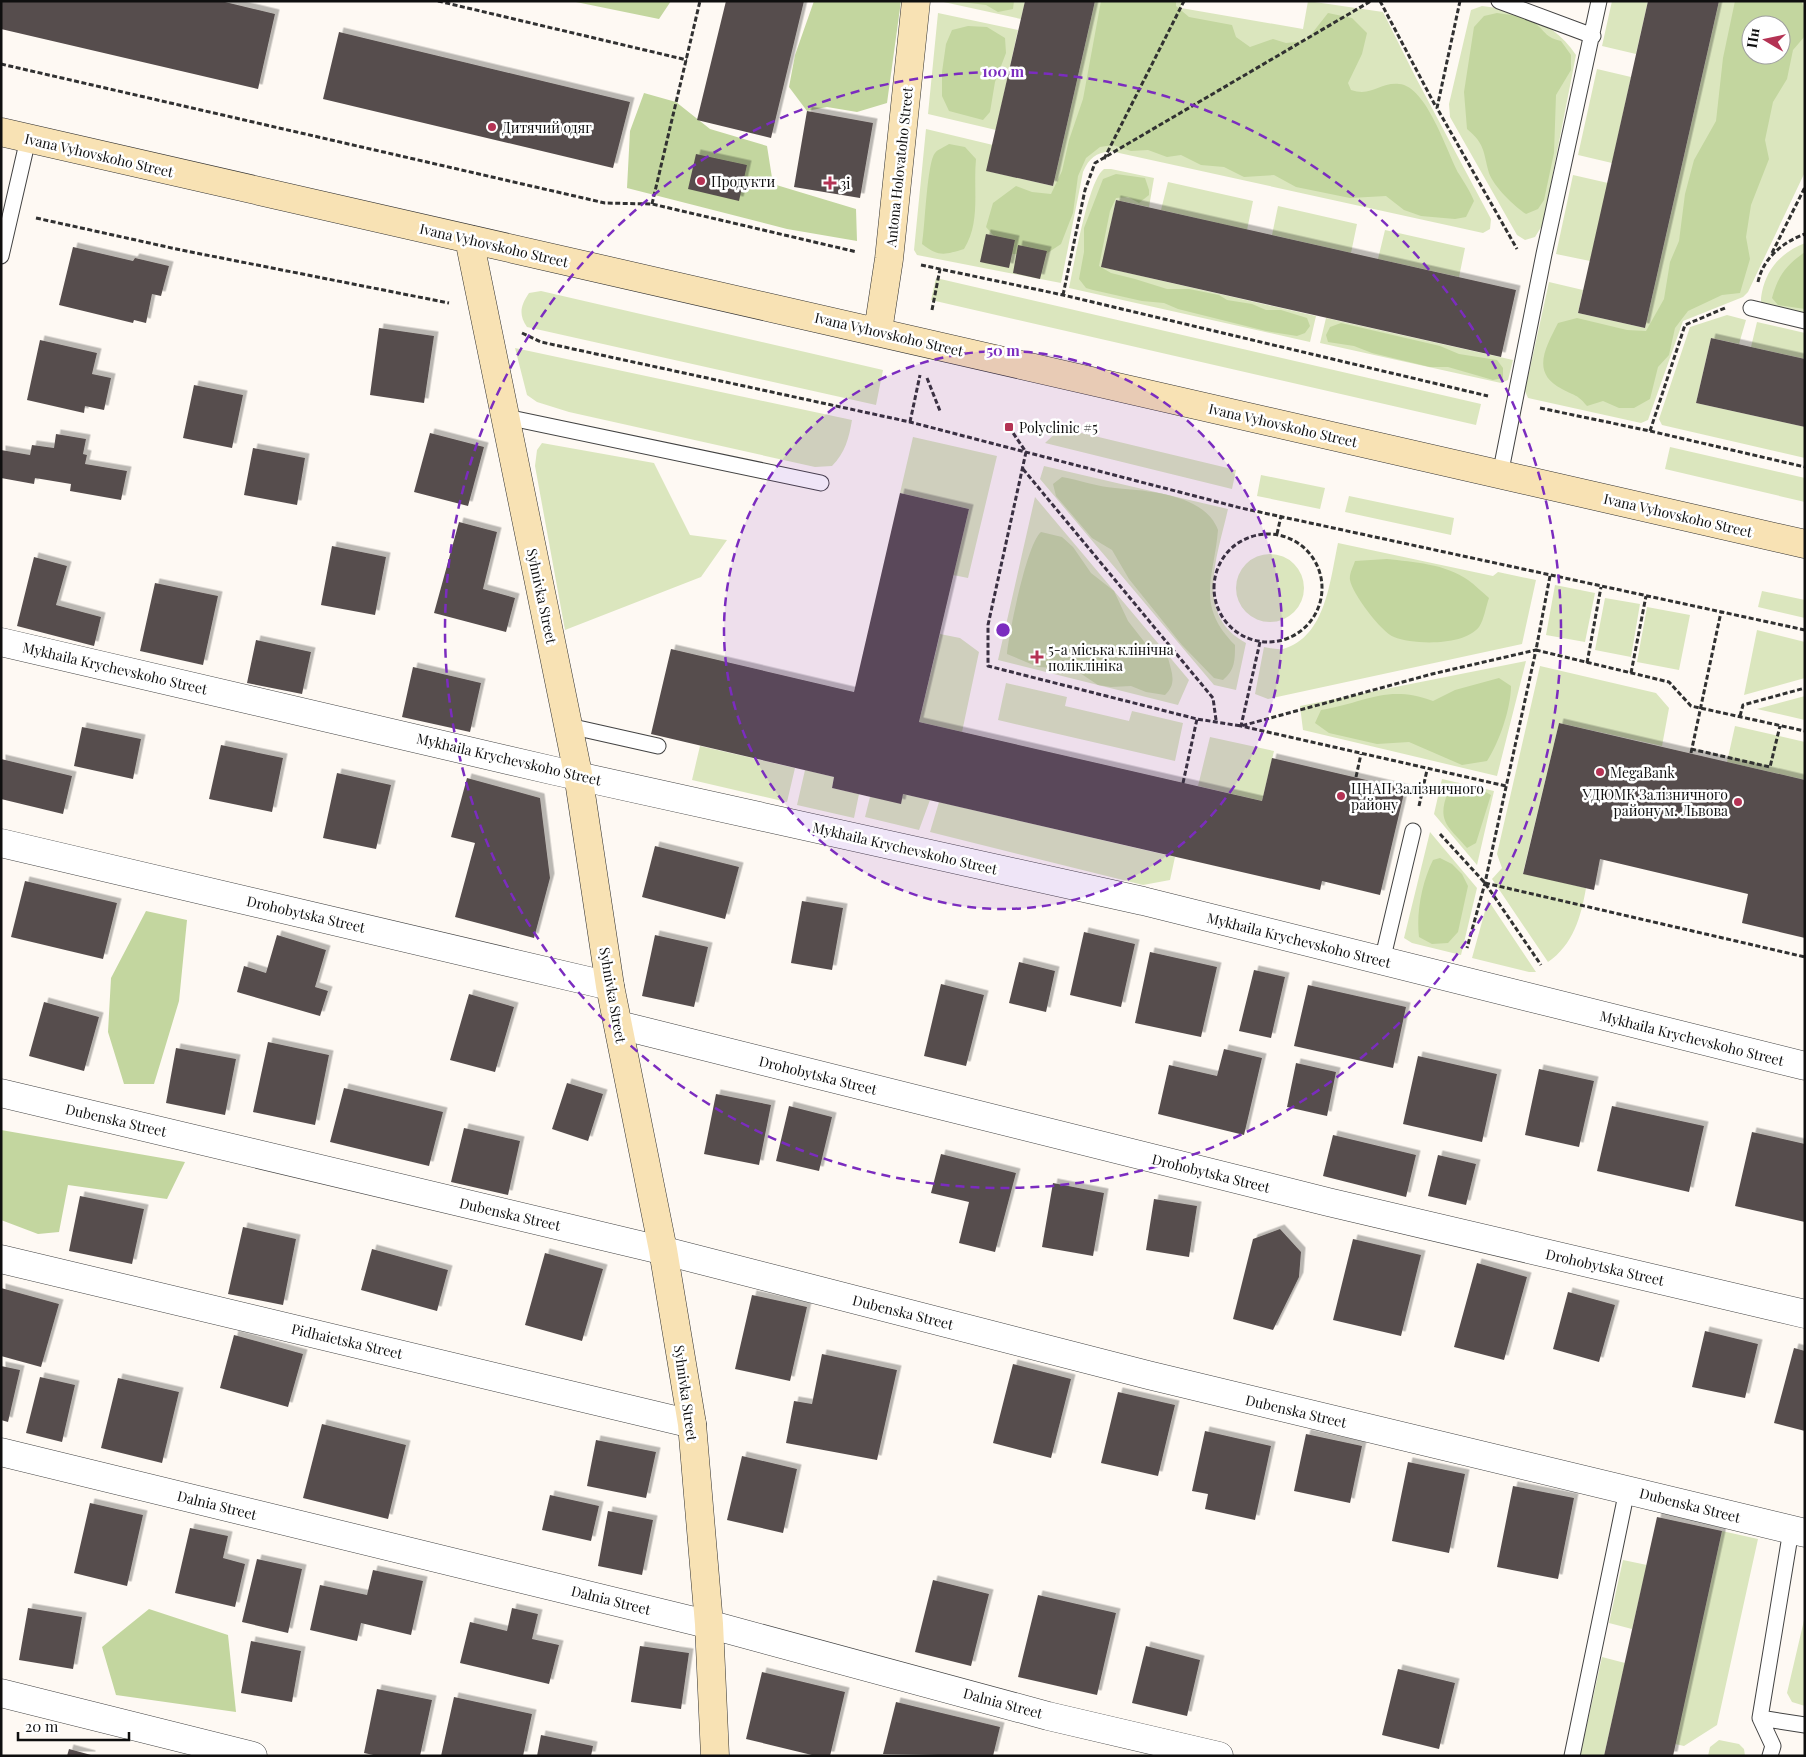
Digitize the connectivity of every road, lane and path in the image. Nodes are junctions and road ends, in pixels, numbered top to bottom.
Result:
1 (438, 1) edge
2 (700, 1) edge
3 (916, 1) edge
4 (1184, 1) edge
5 (1371, 1) edge
6 (1380, 1) edge
7 (1460, 1) edge
8 (1499, 1) edge
9 (1599, 1) edge
10 (1593, 36) junction
11 (687, 60) junction
12 (1, 64) edge
13 (1437, 108) junction
14 (1, 132) edge
15 (28, 139) junction
16 (1103, 159) junction
17 (1805, 187) edge
18 (652, 204) junction
19 (11, 213) junction
20 (1805, 234) edge
21 (469, 239) junction
22 (865, 253) dead end
23 (1520, 254) dead end
24 (1771, 254) junction
25 (1, 256) edge
26 (912, 263) dead end
27 (1063, 295) junction
28 (450, 304) dead end
29 (1751, 308) junction
30 (1805, 320) edge
31 (878, 331) junction
32 (520, 332) dead end
33 (922, 366) dead end
34 (925, 375) dead end
35 (1514, 402) junction
36 (940, 411) dead end
37 (506, 417) junction
38 (910, 422) junction
39 (1010, 427) dead end
40 (1650, 430) junction
41 (1026, 452) junction
42 (1805, 468) edge
43 (1023, 469) junction
44 (1500, 475) junction
45 (821, 483) dead end
46 (1281, 516) junction
47 (1277, 534) junction
48 (1805, 544) edge
49 (1550, 576) junction
50 (1602, 587) junction
51 (1646, 596) junction
52 (1721, 612) junction
53 (1805, 630) edge
54 (1, 642) edge
55 (1260, 642) junction
56 (1536, 650) junction
57 (1587, 662) junction
58 (1631, 673) junction
59 (1805, 688) edge
60 (1700, 708) junction
61 (1740, 716) junction
62 (1197, 719) junction
63 (1216, 720) junction
64 (569, 726) junction
65 (1241, 726) junction
66 (1780, 726) junction
67 (1805, 731) edge
68 (658, 746) dead end
69 (1361, 754) junction
70 (1427, 770) junction
71 (578, 774) junction
72 (1356, 777) dead end
73 (1183, 783) dead end
74 (1506, 786) junction
75 (1418, 809) dead end
76 (1413, 831) dead end
77 (1438, 832) dead end
78 (1, 843) edge
79 (1485, 884) junction
80 (1805, 957) edge
81 (1382, 961) junction
82 (1542, 967) dead end
83 (1459, 980) junction
84 (610, 986) junction
85 (619, 1028) junction
86 (1805, 1066) edge
87 (1, 1093) edge
88 (663, 1250) junction
89 (1, 1258) edge
90 (1805, 1314) edge
91 (692, 1424) junction
92 (1, 1452) edge
93 (1627, 1490) junction
94 (1798, 1532) edge
95 (708, 1624) junction
96 (1, 1693) edge
97 (1760, 1718) junction
98 (1805, 1725) edge
99 (253, 1756) edge
100 (716, 1756) edge
101 (1219, 1756) edge
102 (1572, 1756) edge
103 (1770, 1756) edge

1 - 11 path
2 - 11 path
3 - 31 street, Antona Holovatoho Street
4 - 16 path
5 - 16 path
6 - 13 path
7 - 13 path
8 - 10 lane
9 - 10 lane
10 - 35 lane
11 - 18 path
12 - 18 path
13 - 23 path
14 - 15 street, Ivana Vyhovskoho Street
15 - 19 lane
15 - 21 street, Ivana Vyhovskoho Street
16 - 27 path
17 - 24 path
18 - 22 path
19 - 25 lane
19 - 28 path
20 - 24 path
21 - 31 street, Ivana Vyhovskoho Street
21 - 37 street, Syhnivka Street
24 - 29 path
26 - 27 path
27 - 35 path
29 - 30 lane
29 - 40 path
31 - 44 street, Ivana Vyhovskoho Street
32 - 38 path
33 - 38 path
34 - 36 path
35 - 40 path
35 - 44 lane
37 - 45 lane
37 - 64 street, Syhnivka Street
38 - 41 path
39 - 41 path
40 - 42 path
41 - 43 path
41 - 46 path
43 - 62 path
43 - 63 path
44 - 48 street, Ivana Vyhovskoho Street
46 - 47 path
46 - 49 path
47 - 55 path
47 - 55 path
49 - 50 path
49 - 56 path
50 - 51 path
50 - 57 path
51 - 52 path
51 - 58 path
52 - 53 path
52 - 60 path
54 - 71 street, Mykhaila Krychevskoho Street
55 - 65 path
56 - 57 path
56 - 65 path
56 - 74 path
57 - 58 path
58 - 60 path
59 - 61 path
60 - 61 path
60 - 66 path
61 - 66 path
62 - 63 path
62 - 73 path
63 - 65 path
64 - 68 lane
64 - 71 street, Syhnivka Street
65 - 69 path
66 - 67 path
69 - 70 path
69 - 72 path
70 - 74 path
70 - 75 path
71 - 81 street, Mykhaila Krychevskoho Street
71 - 84 street, Syhnivka Street
74 - 79 path
76 - 81 lane
77 - 79 path
78 - 84 street, Drohobytska Street
79 - 80 path
79 - 82 path
79 - 83 path
81 - 83 street, Mykhaila Krychevskoho Street
83 - 86 street, Mykhaila Krychevskoho Street
84 - 85 street, Syhnivka Street
85 - 88 street, Syhnivka Street
85 - 90 street, Drohobytska Street
87 - 88 street, Dubenska Street
88 - 91 street, Syhnivka Street
88 - 93 street, Dubenska Street
89 - 91 street, Pidhaietska Street
91 - 95 street, Syhnivka Street
92 - 95 street, Dalnia Street
93 - 94 street, Dubenska Street
93 - 102 lane
94 - 97 lane
95 - 100 street, Syhnivka Street
95 - 101 street, Dalnia Street
96 - 99 street
97 - 98 lane
97 - 103 lane

